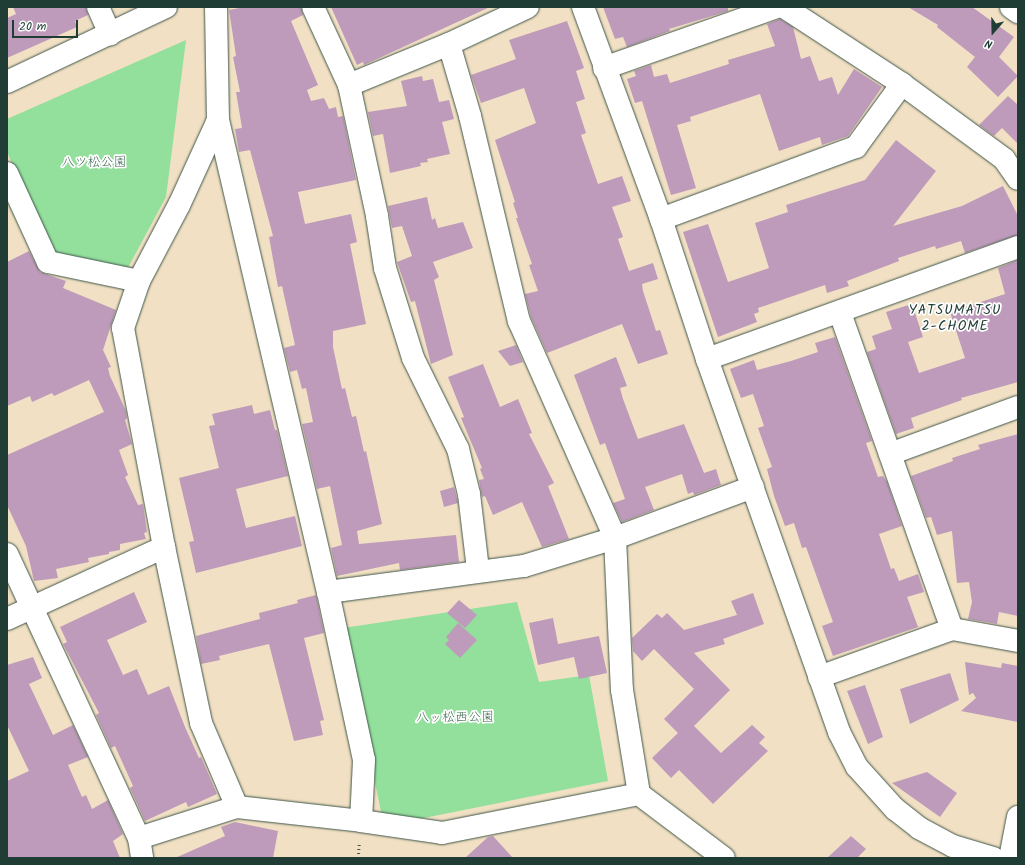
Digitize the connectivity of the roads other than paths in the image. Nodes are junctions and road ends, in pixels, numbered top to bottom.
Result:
1 (98, 7) edge
2 (166, 7) edge
3 (216, 7) edge
4 (313, 7) edge
5 (528, 7) edge
6 (582, 7) edge
7 (777, 7) edge
8 (784, 7) edge
9 (1011, 7) edge
10 (1018, 12) edge
11 (110, 34) junction
12 (449, 44) junction
13 (604, 68) junction
14 (7, 82) edge
15 (902, 84) junction
16 (349, 85) junction
17 (218, 120) junction
18 (7, 173) edge
19 (1018, 179) edge
20 (661, 219) junction
21 (1018, 247) edge
22 (139, 281) junction
23 (840, 313) junction
24 (707, 359) junction
25 (1018, 407) edge
26 (890, 454) junction
27 (753, 487) junction
28 (615, 538) junction
29 (164, 547) junction
30 (7, 554) edge
31 (478, 570) junction
32 (328, 592) junction
33 (33, 608) junction
34 (7, 619) edge
35 (952, 629) junction
36 (1018, 642) edge
37 (819, 677) junction
38 (639, 794) junction
39 (237, 807) junction
40 (1018, 817) edge
41 (361, 821) junction
42 (141, 848) edge
43 (724, 858) edge
44 (993, 858) edge
45 (1010, 858) edge

1 - 11 street
2 - 11 street
3 - 17 street
4 - 16 street
5 - 12 street
6 - 13 street
7 - 13 street
8 - 15 street
9 - 10 street
11 - 14 street
12 - 16 street
12 - 28 street
13 - 20 street
15 - 19 street
15 - 20 street
16 - 31 street
17 - 22 street
17 - 32 street
18 - 22 street
20 - 24 street
21 - 23 street
22 - 29 street
23 - 24 street
23 - 26 street
24 - 27 street
25 - 26 street
26 - 35 street
27 - 28 street
27 - 37 street
28 - 31 street
28 - 38 street
29 - 33 street
29 - 39 street
30 - 33 street
31 - 32 street
32 - 41 street
33 - 34 street
33 - 42 street
35 - 36 street
35 - 37 street
37 - 44 street
38 - 41 street
38 - 43 street
39 - 41 street
39 - 42 street
40 - 45 street

